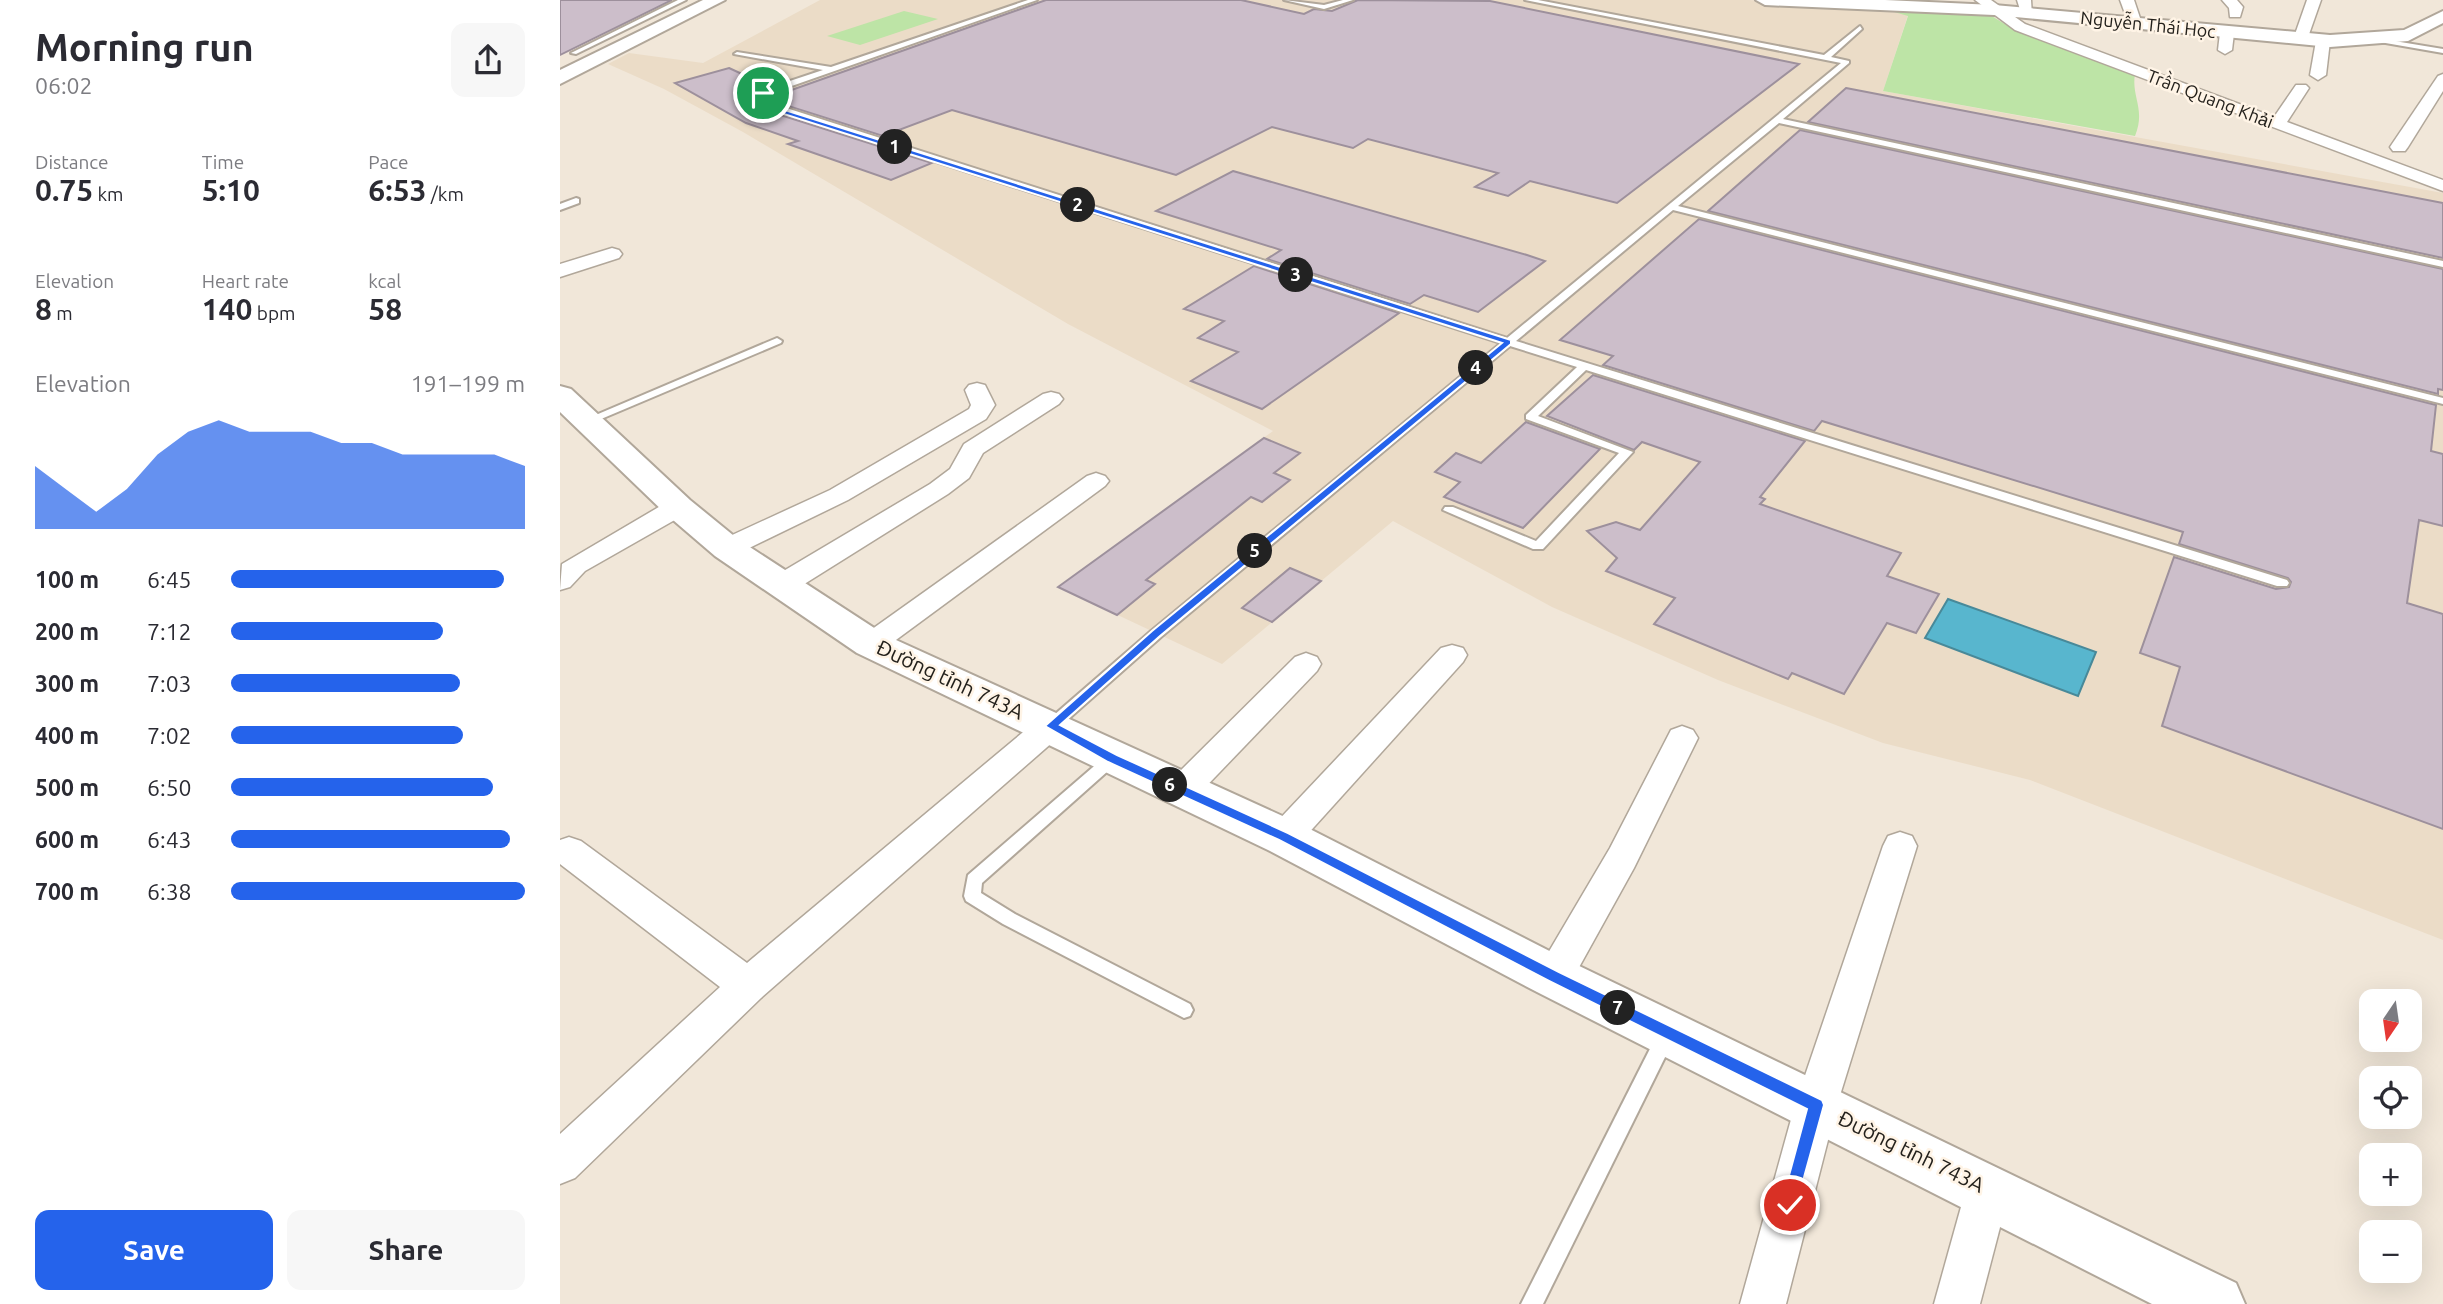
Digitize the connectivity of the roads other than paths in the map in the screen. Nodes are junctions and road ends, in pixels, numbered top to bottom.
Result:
1 (683, 0) edge
2 (716, 0) edge
3 (1034, 0) edge
4 (1287, 0) edge
5 (1350, 0) edge
6 (1528, 0) edge
7 (1765, 0) edge
8 (2127, 0) edge
9 (2230, 0) edge
10 (2314, 0) edge
11 (1859, 2) edge
12 (1907, 3) edge
13 (1988, 5) edge
14 (2026, 6) edge
15 (2235, 15) dead end
16 (2443, 16) edge
17 (2135, 24) junction
18 (1860, 27) dead end
19 (2300, 40) junction
20 (2376, 40) junction
21 (2323, 41) junction
22 (2443, 51) edge
23 (574, 53) dead end
24 (737, 54) dead end
25 (1826, 57) junction
26 (831, 70) junction
27 (2318, 75) dead end
28 (560, 78) edge
29 (2443, 80) edge
30 (2301, 88) dead end
31 (2435, 105) edge
32 (1776, 120) junction
33 (2277, 124) junction
34 (2399, 147) dead end
35 (2443, 186) edge
36 (576, 201) dead end
37 (560, 207) edge
38 (1671, 207) junction
39 (612, 254) dead end
40 (2443, 264) edge
41 (560, 271) edge
42 (777, 341) dead end
43 (1508, 342) junction
44 (1584, 366) junction
45 (977, 390) dead end
46 (1051, 399) dead end
47 (2443, 401) edge
48 (575, 408) edge
49 (1096, 481) dead end
50 (678, 508) junction
51 (1449, 510) dead end
52 (727, 548) junction
53 (571, 571) edge
54 (2282, 583) dead end
55 (780, 586) junction
56 (871, 644) junction
57 (1452, 654) dead end
58 (1306, 664) dead end
59 (1051, 726) junction
60 (1682, 738) dead end
61 (1112, 759) junction
62 (1181, 791) junction
63 (1284, 837) junction
64 (1900, 846) dead end
65 (569, 851) dead end
66 (1554, 977) junction
67 (748, 986) junction
68 (1184, 1010) dead end
69 (1668, 1032) junction
70 (1816, 1105) junction
71 (560, 1163) edge
72 (1988, 1189) junction
73 (1532, 1304) edge
74 (1763, 1304) edge
75 (1957, 1304) edge
76 (2215, 1304) edge

1 - 23 lane
2 - 28 main road
3 - 26 lane
4 - 5 lane
6 - 25 lane
7 - 11 main road, Nguyễn Thái Học
8 - 17 street
9 - 15 street
10 - 19 street
11 - 12 main road, Nguyễn Thái Học
12 - 13 main road, Nguyễn Thái Học
13 - 14 main road, Nguyễn Thái Học
13 - 33 street, Trần Quang Khải
14 - 17 main road, Nguyễn Thái Học
16 - 20 main road, Nguyễn Thái Học
17 - 19 main road, Nguyễn Thái Học
18 - 25 lane
19 - 21 main road, Nguyễn Thái Học
20 - 21 main road, Nguyễn Thái Học
20 - 22 lane
21 - 27 street
24 - 26 lane
25 - 32 lane
26 - 43 lane
29 - 31 street
30 - 33 street
31 - 34 street
32 - 38 lane
32 - 40 lane
33 - 35 street, Trần Quang Khải
36 - 37 lane
38 - 43 lane
38 - 47 lane
39 - 41 street
42 - 48 lane
43 - 44 lane
43 - 59 lane
44 - 51 lane
44 - 54 lane
45 - 52 street
46 - 55 street
48 - 50 main road, Đường tỉnh 743A
49 - 56 street
50 - 52 main road, Đường tỉnh 743A
50 - 53 street
52 - 55 main road, Đường tỉnh 743A
55 - 56 main road, Đường tỉnh 743A
56 - 59 main road, Đường tỉnh 743A
57 - 63 street
58 - 62 street
59 - 61 main road, Đường tỉnh 743A
59 - 67 street
60 - 66 street
61 - 62 main road, Đường tỉnh 743A
61 - 68 lane
62 - 63 main road, Đường tỉnh 743A
63 - 66 main road, Đường tỉnh 743A
64 - 70 street
65 - 67 street
66 - 69 main road, Đường tỉnh 743A
67 - 71 street
69 - 70 main road, Đường tỉnh 743A
69 - 73 lane
70 - 72 main road, Đường tỉnh 743A
70 - 74 street
72 - 75 street
72 - 76 main road, Đường tỉnh 743A

